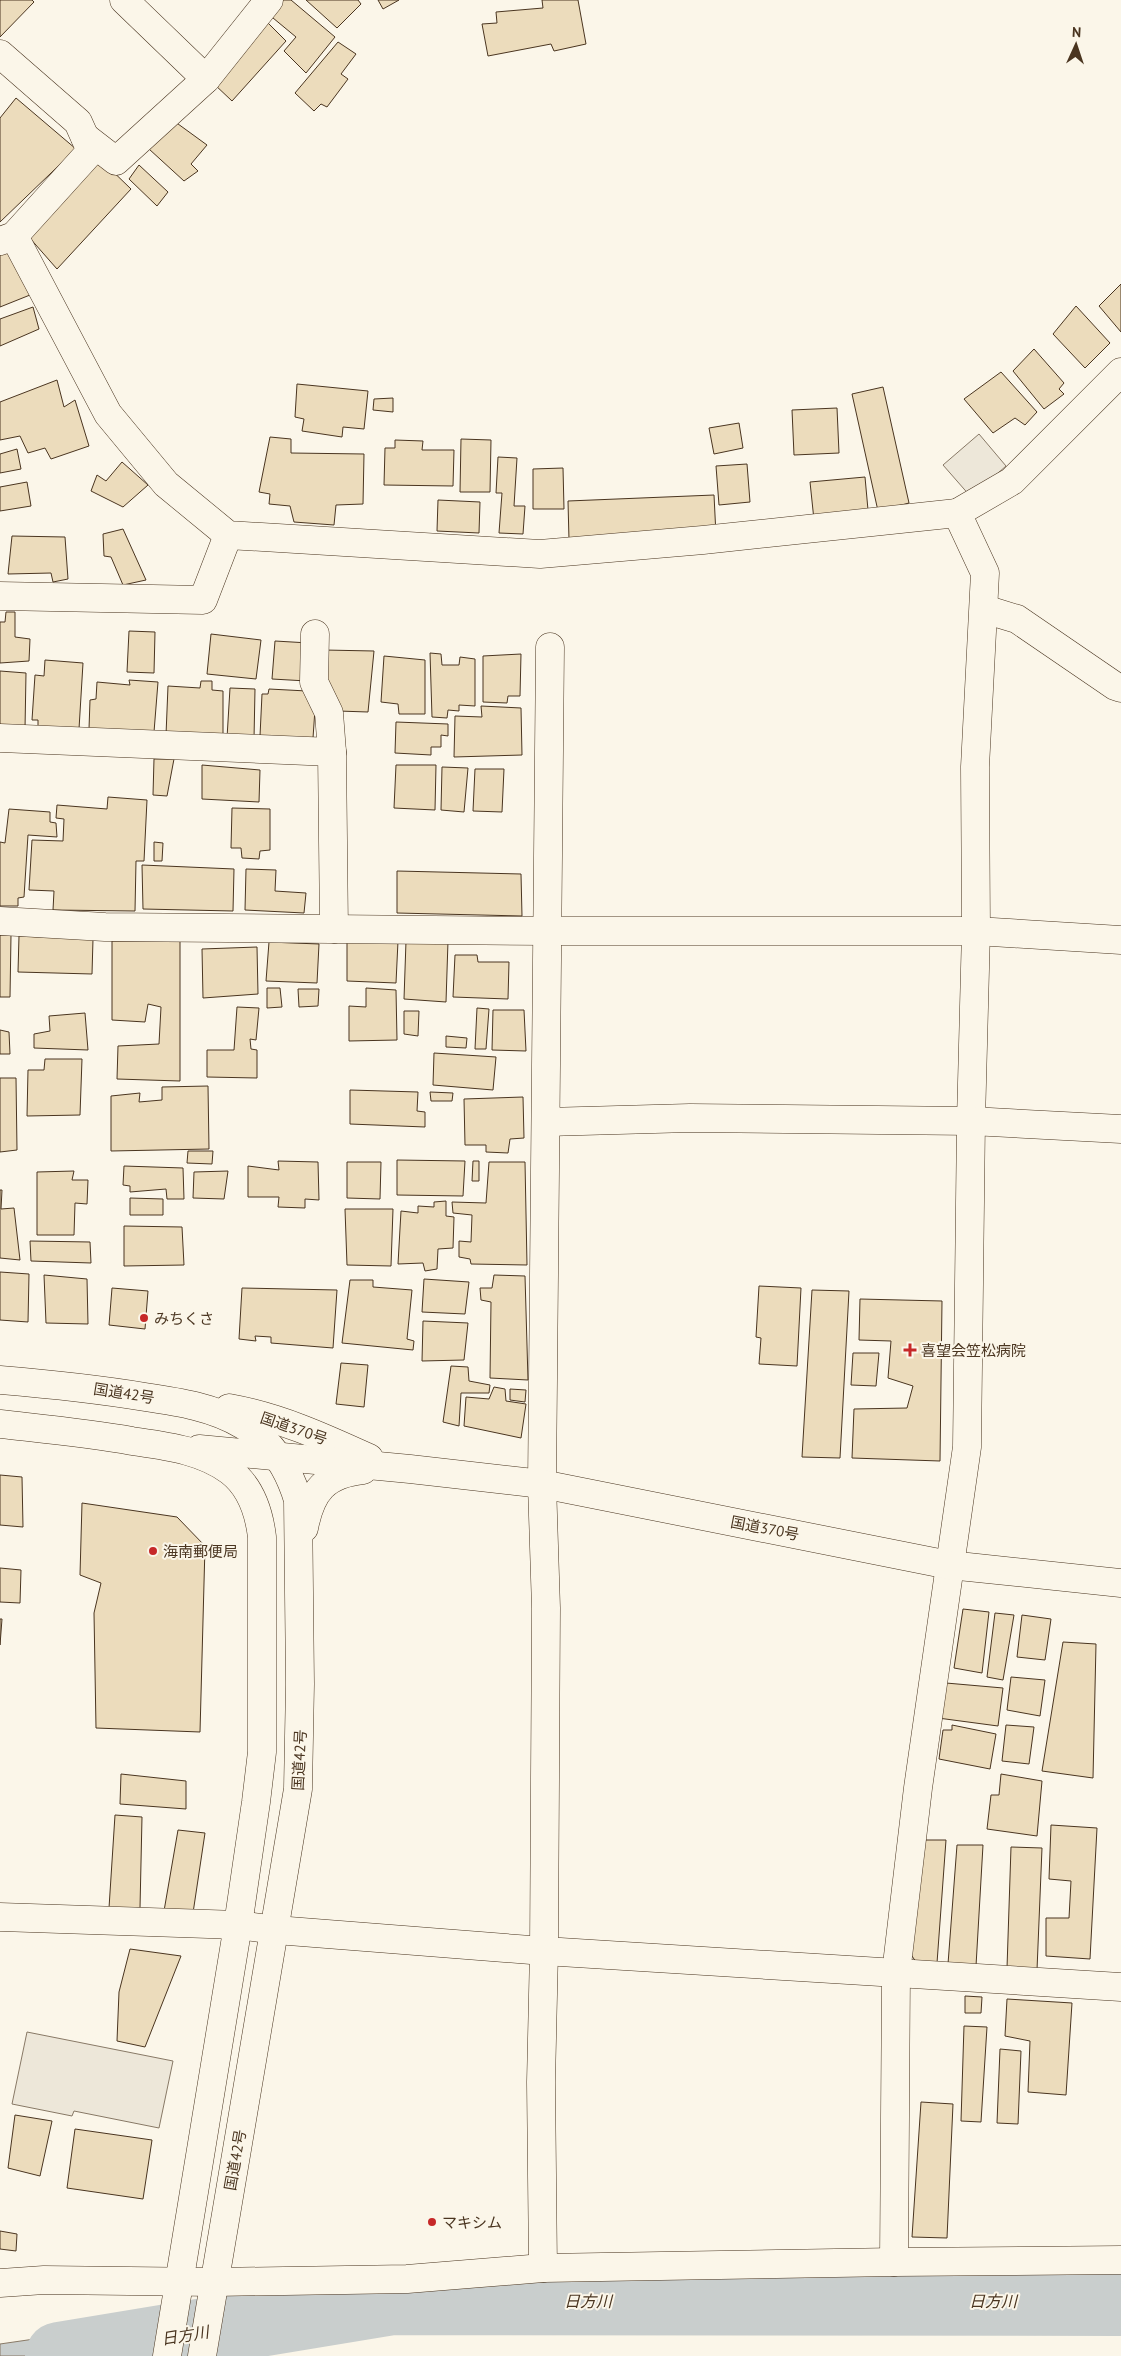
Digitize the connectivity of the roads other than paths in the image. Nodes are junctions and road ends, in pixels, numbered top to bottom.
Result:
1 (124, 0) edge
2 (268, 0) edge
3 (0, 54) edge
4 (206, 79) junction
5 (85, 137) junction
6 (7, 238) edge
7 (1121, 372) edge
8 (957, 513) junction
9 (228, 535) junction
10 (0, 596) edge
11 (984, 609) junction
12 (315, 634) dead end
13 (550, 647) dead end
14 (1121, 688) edge
15 (0, 738) edge
16 (332, 752) junction
17 (0, 921) edge
18 (334, 929) junction
19 (547, 931) junction
20 (976, 931) junction
21 (1121, 940) edge
22 (971, 1121) junction
23 (546, 1122) junction
24 (1121, 1129) edge
25 (0, 1380) edge
26 (175, 1401) junction
27 (0, 1424) edge
28 (168, 1446) junction
29 (278, 1456) junction
30 (410, 1469) junction
31 (542, 1484) junction
32 (950, 1565) junction
33 (299, 1568) junction
34 (1121, 1582) edge
35 (0, 1917) edge
36 (238, 1925) junction
37 (276, 1930) junction
38 (544, 1951) junction
39 (896, 1973) junction
40 (1121, 1987) edge
41 (1121, 2260) edge
42 (894, 2262) junction
43 (543, 2268) junction
44 (0, 2283) edge
45 (178, 2288) junction
46 (213, 2288) junction
47 (167, 2356) edge
48 (202, 2356) edge

1 - 4 main road
2 - 4 main road
3 - 5 main road
4 - 5 main road
5 - 6 main road
6 - 9 main road
7 - 8 main road
8 - 9 main road
8 - 11 main road
9 - 10 main road
11 - 14 main road
11 - 20 main road
12 - 16 main road
13 - 19 main road
15 - 16 main road
16 - 18 main road
17 - 18 main road
18 - 19 main road
19 - 20 main road
19 - 23 main road
20 - 21 main road
20 - 22 main road
22 - 23 main road
22 - 24 main road
22 - 32 main road
23 - 31 main road
25 - 26 main road, 国道42号
26 - 29 main road, 国道42号
26 - 30 main road, 国道370号
27 - 28 main road
28 - 29 main road, 国道370号
28 - 36 main road
29 - 30 main road, 国道370号
29 - 33 main road, 国道42号
30 - 31 main road, 国道370号
30 - 33 main road, 国道370号
31 - 32 main road, 国道370号
31 - 38 main road
32 - 34 main road, 国道370号
32 - 39 main road
33 - 37 main road, 国道42号
35 - 36 main road
36 - 37 main road
36 - 45 main road
37 - 38 main road
37 - 46 main road, 国道42号
38 - 39 main road
38 - 43 main road
39 - 40 main road
39 - 42 main road
41 - 42 main road
42 - 43 main road
43 - 46 main road
44 - 45 main road
45 - 46 main road
45 - 47 main road
46 - 48 main road, 国道42号

